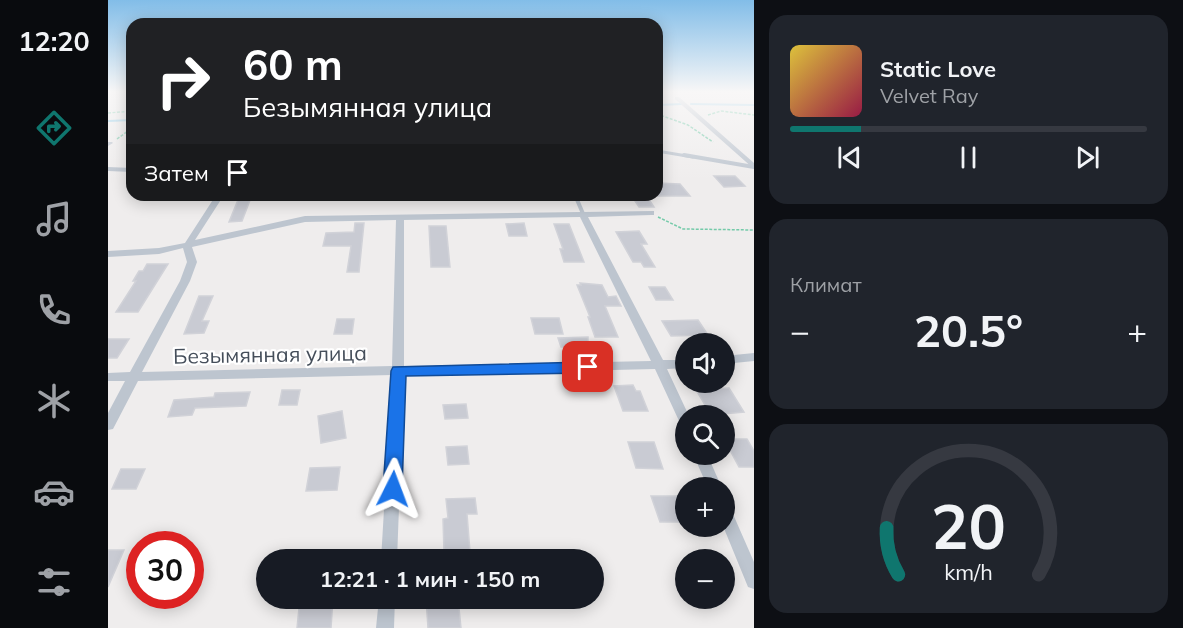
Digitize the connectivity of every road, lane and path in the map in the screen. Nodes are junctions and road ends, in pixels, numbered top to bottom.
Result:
1 (678, 121) edge
2 (705, 123) edge
3 (126, 132) edge
4 (713, 142) dead end
5 (109, 144) edge
6 (663, 152) edge
7 (745, 159) junction
8 (754, 159) edge
9 (754, 167) edge
10 (108, 169) edge
11 (126, 170) edge
12 (216, 201) edge
13 (578, 201) edge
14 (651, 213) joint
15 (584, 216) junction
16 (400, 218) junction
17 (754, 230) edge
18 (187, 246) junction
19 (108, 254) edge
20 (754, 357) edge
21 (735, 359) edge
22 (675, 365) edge
23 (660, 366) junction
24 (399, 371) junction
25 (132, 376) junction
26 (108, 377) edge
27 (678, 405) edge
28 (108, 425) edge
29 (735, 536) edge
30 (390, 549) edge
31 (754, 581) edge
32 (386, 609) edge
33 (385, 628) edge

1 - 4 path
2 - 7 street
3 - 5 path
6 - 9 lane
7 - 8 street
7 - 9 street
10 - 11 street
12 - 18 street
13 - 15 lane
14 - 15 street
14 - 17 path
15 - 16 street
15 - 23 street
16 - 18 street
16 - 24 street
18 - 19 street
18 - 25 street
20 - 21 street
22 - 23 street, Безымянная улица
23 - 24 street, Безымянная улица
23 - 27 street
24 - 25 street, Безымянная улица
24 - 30 street
25 - 26 street, Безымянная улица
25 - 28 street
29 - 31 street
32 - 33 street

